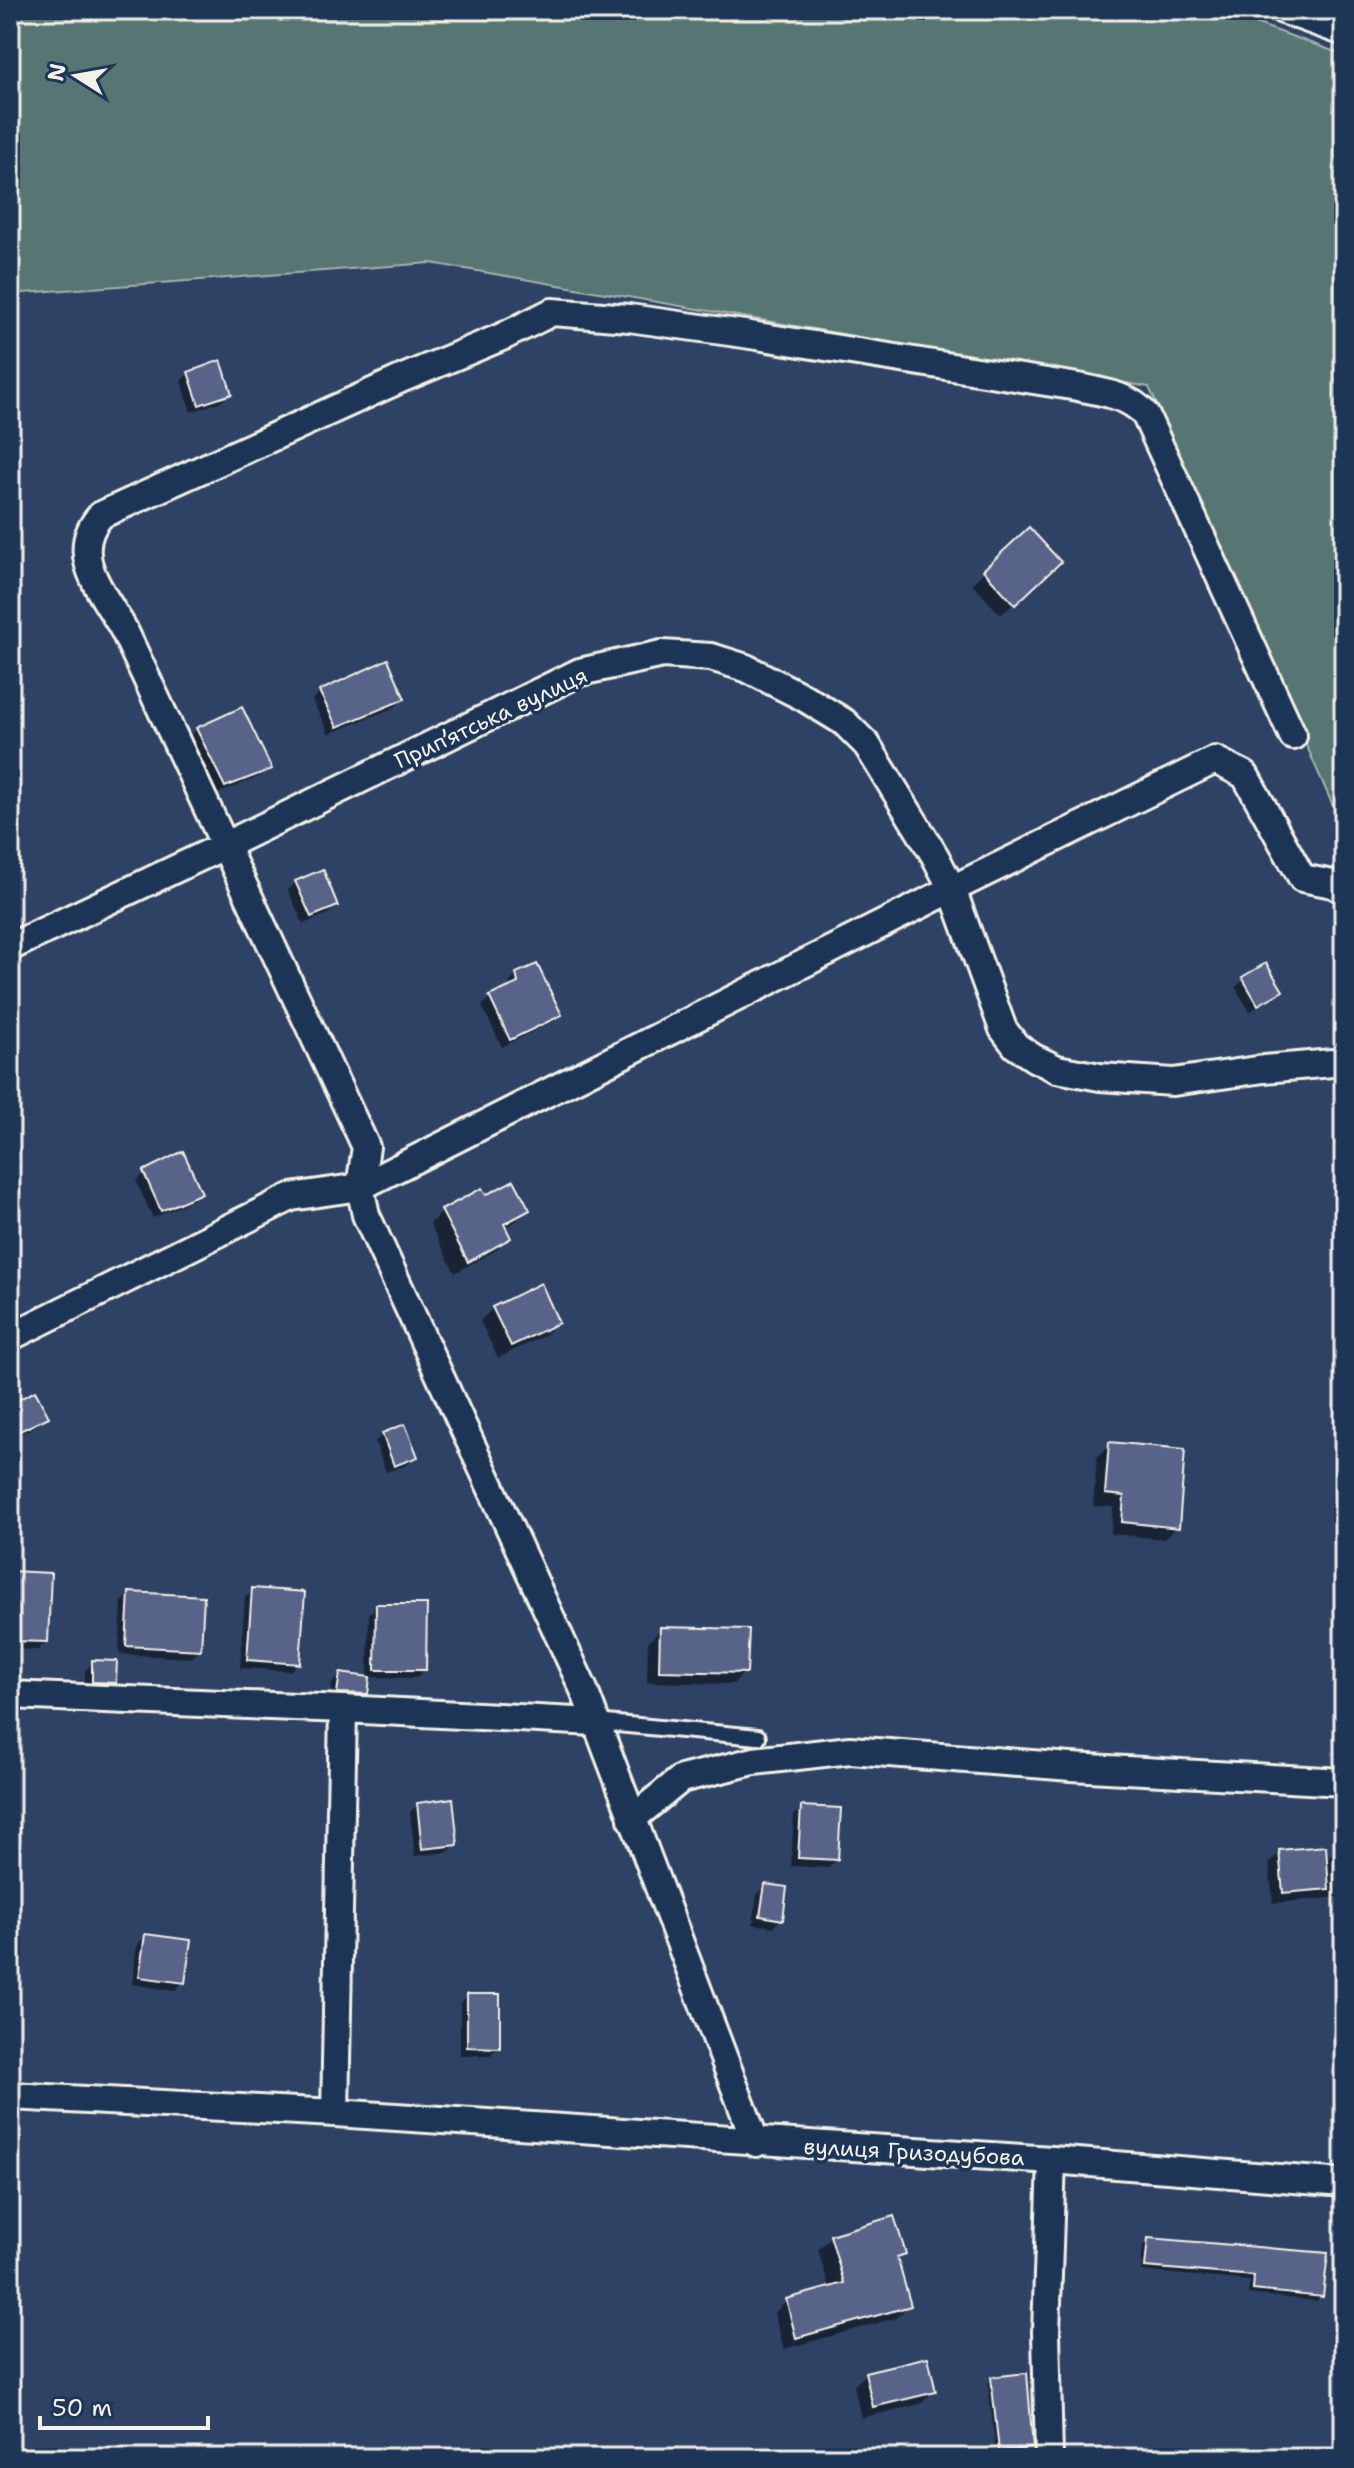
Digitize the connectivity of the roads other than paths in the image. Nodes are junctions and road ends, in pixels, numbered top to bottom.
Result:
1 (1283, 10) edge
2 (1344, 32) edge
3 (1293, 736) dead end
4 (226, 845) junction
5 (952, 889) junction
6 (1344, 890) edge
7 (10, 947) edge
8 (1344, 1062) edge
9 (360, 1187) junction
10 (10, 1337) edge
11 (10, 1695) edge
12 (343, 1709) junction
13 (595, 1722) junction
14 (758, 1737) dead end
15 (1344, 1782) edge
16 (632, 1819) junction
17 (10, 2096) edge
18 (335, 2113) junction
19 (756, 2143) junction
20 (1052, 2160) junction
21 (1344, 2183) edge
22 (1049, 2458) edge

1 - 2 street
3 - 4 street
4 - 5 street, Прип’ятська вулиця
4 - 7 street, Прип’ятська вулиця
4 - 9 street
5 - 6 street
5 - 8 street, Прип’ятська вулиця
5 - 9 street
9 - 10 street
9 - 13 street
11 - 12 street
12 - 13 street
12 - 18 street
13 - 14 lane
13 - 16 street
15 - 16 street
16 - 19 street
17 - 18 street, вулиця Гризодубова
18 - 19 street, вулиця Гризодубова
19 - 20 street, вулиця Гризодубова
20 - 21 street, вулиця Гризодубова
20 - 22 street

